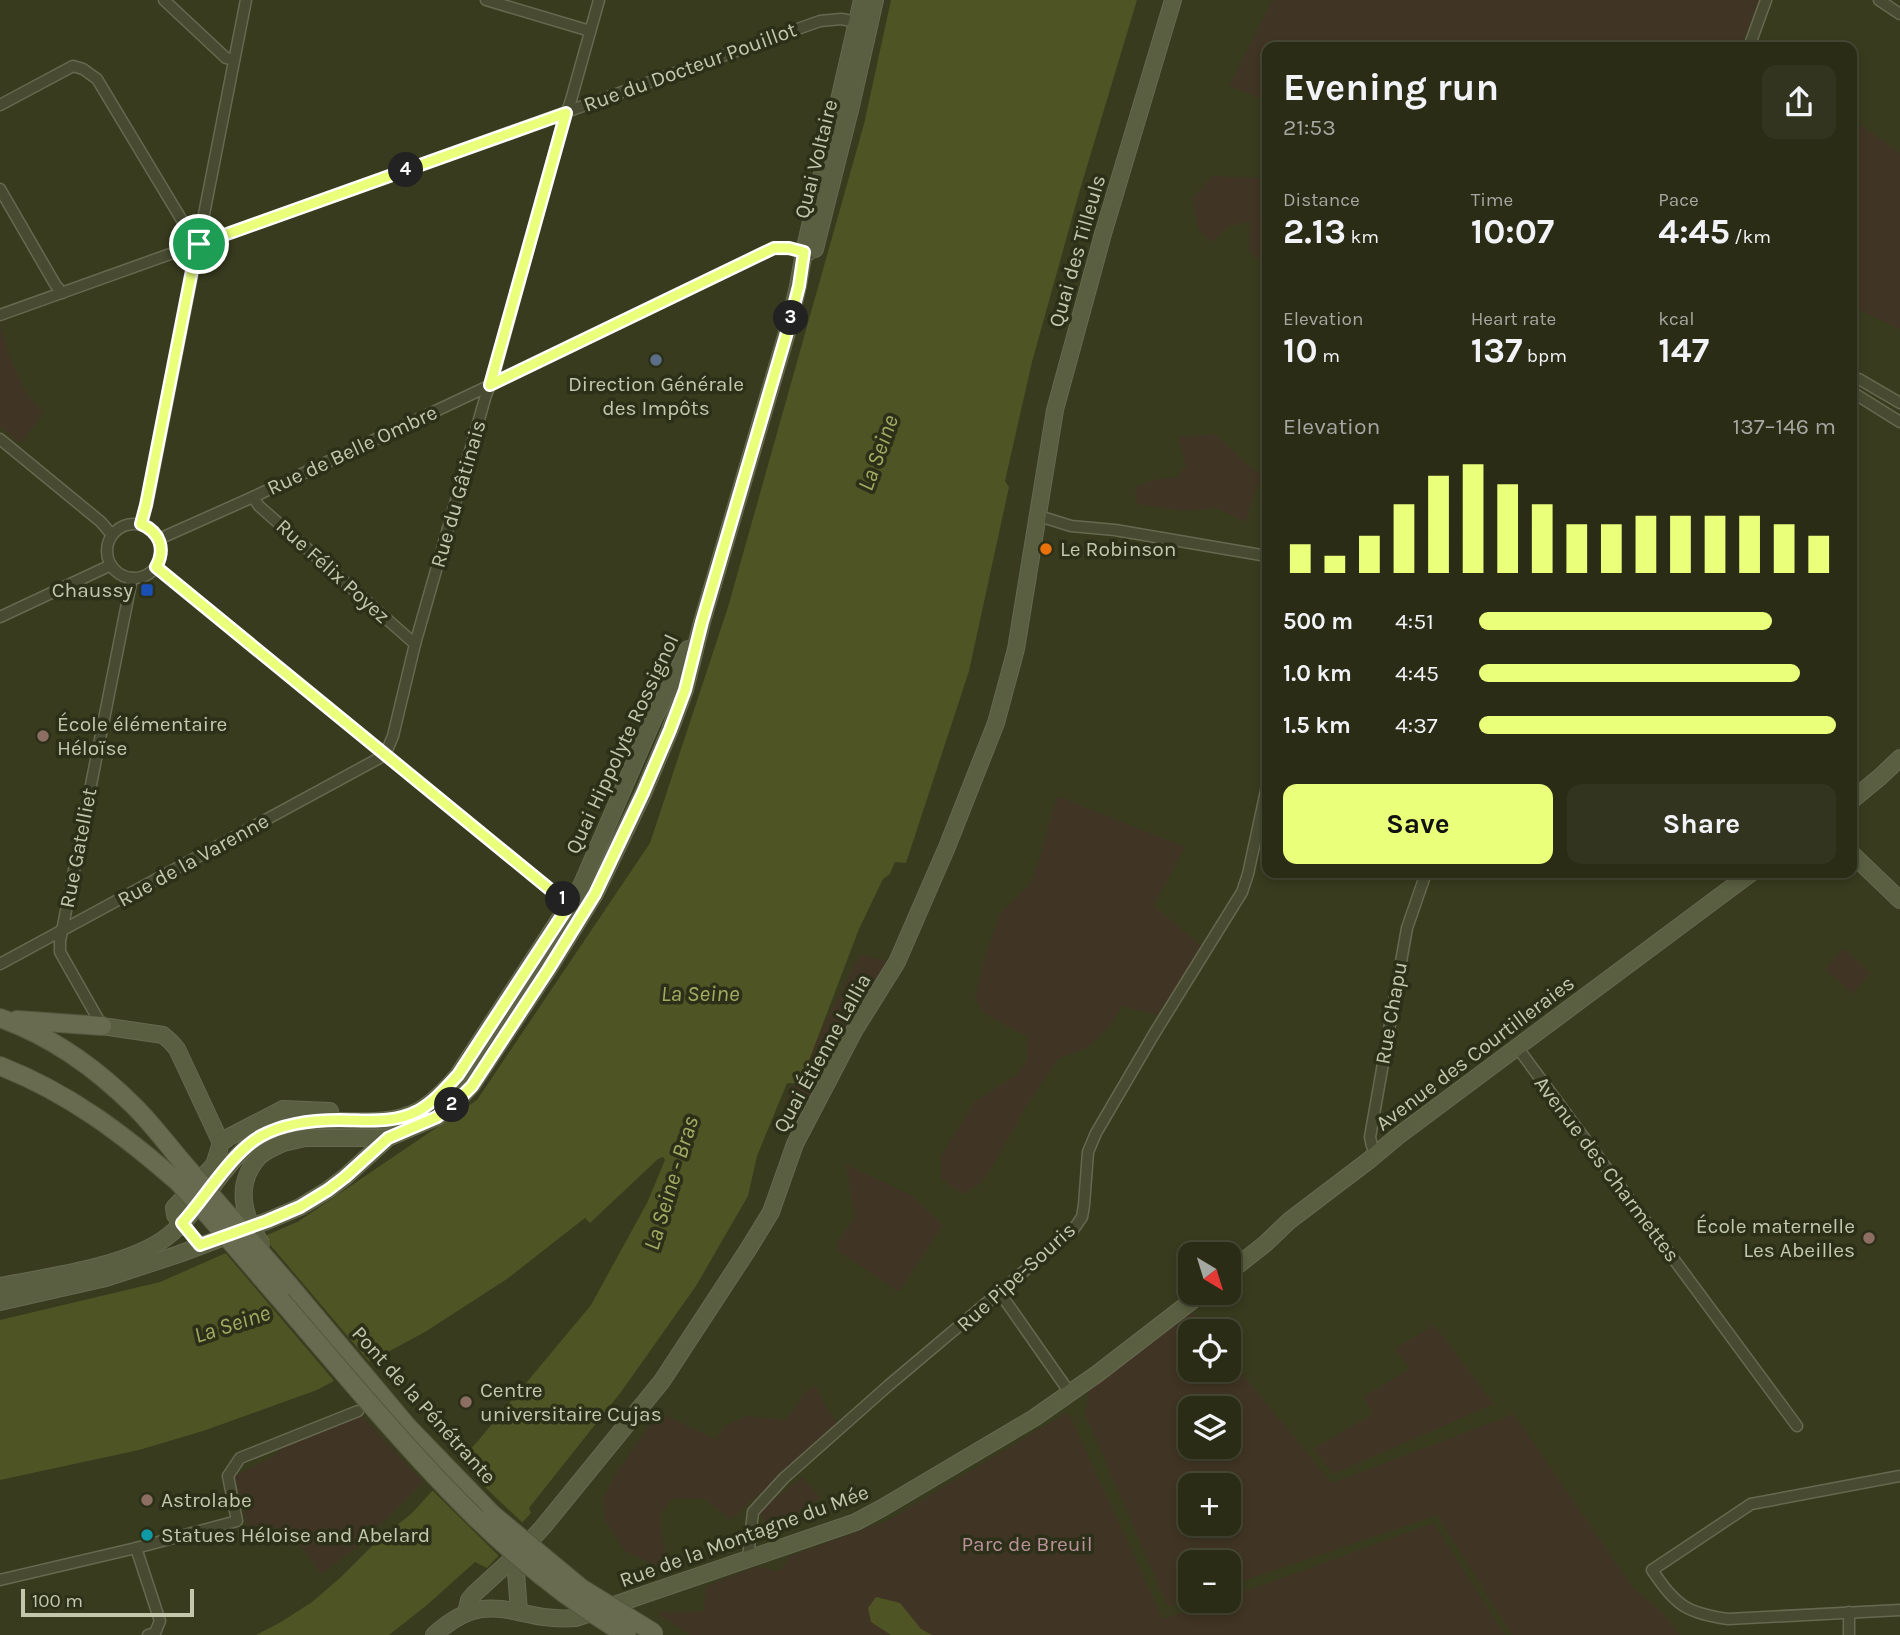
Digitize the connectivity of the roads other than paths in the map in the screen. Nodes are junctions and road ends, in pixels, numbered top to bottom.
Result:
1 (164, 0) edge
2 (246, 0) edge
3 (486, 0) edge
4 (599, 0) edge
5 (862, 0) edge
6 (875, 0) edge
7 (1173, 0) edge
8 (1766, 0) edge
9 (1879, 0) edge
10 (1900, 15) edge
11 (863, 23) junction
12 (590, 31) junction
13 (1751, 42) edge
14 (234, 60) junction
15 (0, 105) edge
16 (566, 113) junction
17 (0, 189) edge
18 (199, 244) junction
19 (808, 253) junction
20 (799, 286) joint
21 (62, 293) junction
22 (0, 315) edge
23 (1857, 380) edge
24 (490, 385) junction
25 (1857, 395) edge
26 (1900, 403) edge
27 (1900, 422) edge
28 (0, 439) edge
29 (253, 497) junction
30 (1039, 516) junction
31 (141, 524) junction
32 (111, 535) junction
33 (159, 539) junction
34 (1262, 555) edge
35 (111, 565) junction
36 (156, 567) junction
37 (132, 578) junction
38 (0, 617) edge
39 (702, 622) junction
40 (415, 644) junction
41 (384, 755) junction
42 (1900, 758) edge
43 (1857, 796) edge
44 (1262, 809) edge
45 (1857, 859) edge
46 (1424, 878) edge
47 (1744, 878) edge
48 (1900, 900) edge
49 (569, 905) junction
50 (582, 916) junction
51 (63, 930) junction
52 (0, 964) edge
53 (1, 1018) edge
54 (102, 1027) junction
55 (1517, 1047) junction
56 (0, 1066) edge
57 (441, 1093) junction
58 (388, 1138) junction
59 (221, 1143) junction
60 (1377, 1153) junction
61 (185, 1177) junction
62 (182, 1223) junction
63 (200, 1245) junction
64 (1241, 1263) edge
65 (289, 1285) junction
66 (0, 1286) edge
67 (1000, 1293) junction
68 (0, 1302) edge
69 (1185, 1306) edge
70 (1070, 1393) junction
71 (358, 1411) dead end
72 (1797, 1426) dead end
73 (1900, 1476) edge
74 (136, 1548) junction
75 (521, 1551) junction
76 (748, 1558) junction
77 (494, 1574) junction
78 (0, 1580) edge
79 (498, 1608) junction
80 (1900, 1610) edge
81 (519, 1612) junction
82 (1849, 1612) junction
83 (466, 1613) junction
84 (447, 1629) edge
85 (655, 1634) edge
86 (148, 1635) edge
87 (434, 1635) edge
88 (627, 1635) edge
89 (1849, 1635) edge

1 - 14 street
2 - 14 street
3 - 12 street
4 - 12 street, Rue du Gâtinais
5 - 11 street, Quai Voltaire
6 - 11 street, Quai Voltaire
7 - 30 street, Quai des Tilleuls
8 - 13 street
9 - 10 street
11 - 16 street, Rue du Docteur Pouillot
11 - 19 street, Quai Voltaire
12 - 16 street, Rue du Gâtinais
14 - 18 street
15 - 18 street
16 - 18 street, Rue du Docteur Pouillot
16 - 24 street, Rue du Gâtinais
17 - 21 street
18 - 21 street, Rue du Docteur Pouillot
18 - 31 street
19 - 20 street, Quai Voltaire
19 - 24 street, Rue de Belle Ombre
20 - 39 street, Quai Hippolyte Rossignol
21 - 22 street, Rue du Docteur Pouillot
23 - 26 street
24 - 29 street, Rue de Belle Ombre
24 - 40 street, Rue du Gâtinais
25 - 27 street
28 - 32 street
29 - 33 street, Rue de Belle Ombre
29 - 40 street, Rue Félix Poyez
30 - 34 street
30 - 75 street, Quai Étienne Lallia
31 - 32 street
31 - 33 street
32 - 35 street
33 - 36 street
35 - 37 street
35 - 38 street
36 - 37 street
36 - 41 street
37 - 51 street, Rue Gatelliet
39 - 49 street, Quai Hippolyte Rossignol
39 - 50 street, Quai Hippolyte Rossignol
40 - 41 street, Rue du Gâtinais
41 - 49 street
41 - 51 street, Rue de la Varenne
42 - 43 street
44 - 67 street, Rue Pipe-Souris
45 - 48 street
46 - 60 street, Rue Chapu
47 - 55 street, Avenue des Courtilleraies
49 - 50 street
49 - 57 street, Quai Hippolyte Rossignol
50 - 58 street, Quai Hippolyte Rossignol
51 - 52 street, Rue de la Varenne
51 - 54 street, Rue Gatelliet
53 - 54 main road
53 - 61 main road
54 - 59 street
55 - 60 street, Avenue des Courtilleraies
55 - 72 street, Avenue des Charmettes
56 - 61 main road
57 - 59 street
57 - 62 street, Quai Hippolyte Rossignol
58 - 63 street, Quai Hippolyte Rossignol
58 - 65 street, bridge
59 - 62 street
60 - 64 street, Avenue des Courtilleraies
61 - 65 main road, Pont de la Pénétrante, bridge
61 - 88 main road, Pont de la Pénétrante, bridge
62 - 63 street
62 - 66 street, Quai Hippolyte Rossignol
63 - 68 street, Quai Hippolyte Rossignol
65 - 85 main road, Pont de la Pénétrante, bridge
67 - 70 street
67 - 76 street, Rue Pipe-Souris
69 - 70 street
70 - 76 street, Rue de la Montagne du Mée
71 - 74 street
73 - 82 street
74 - 78 street
74 - 86 street
75 - 77 street, Quai Étienne Lallia
75 - 81 street
76 - 81 street, Rue de la Montagne du Mée
77 - 79 street
77 - 83 street, Quai Étienne Lallia
79 - 81 street, Rue de la Montagne du Mée
79 - 83 street, Rue de la Montagne du Mée
80 - 82 street
82 - 89 street
83 - 84 street, Rue de la Montagne du Mée
84 - 87 street, Rue de la Montagne du Mée

